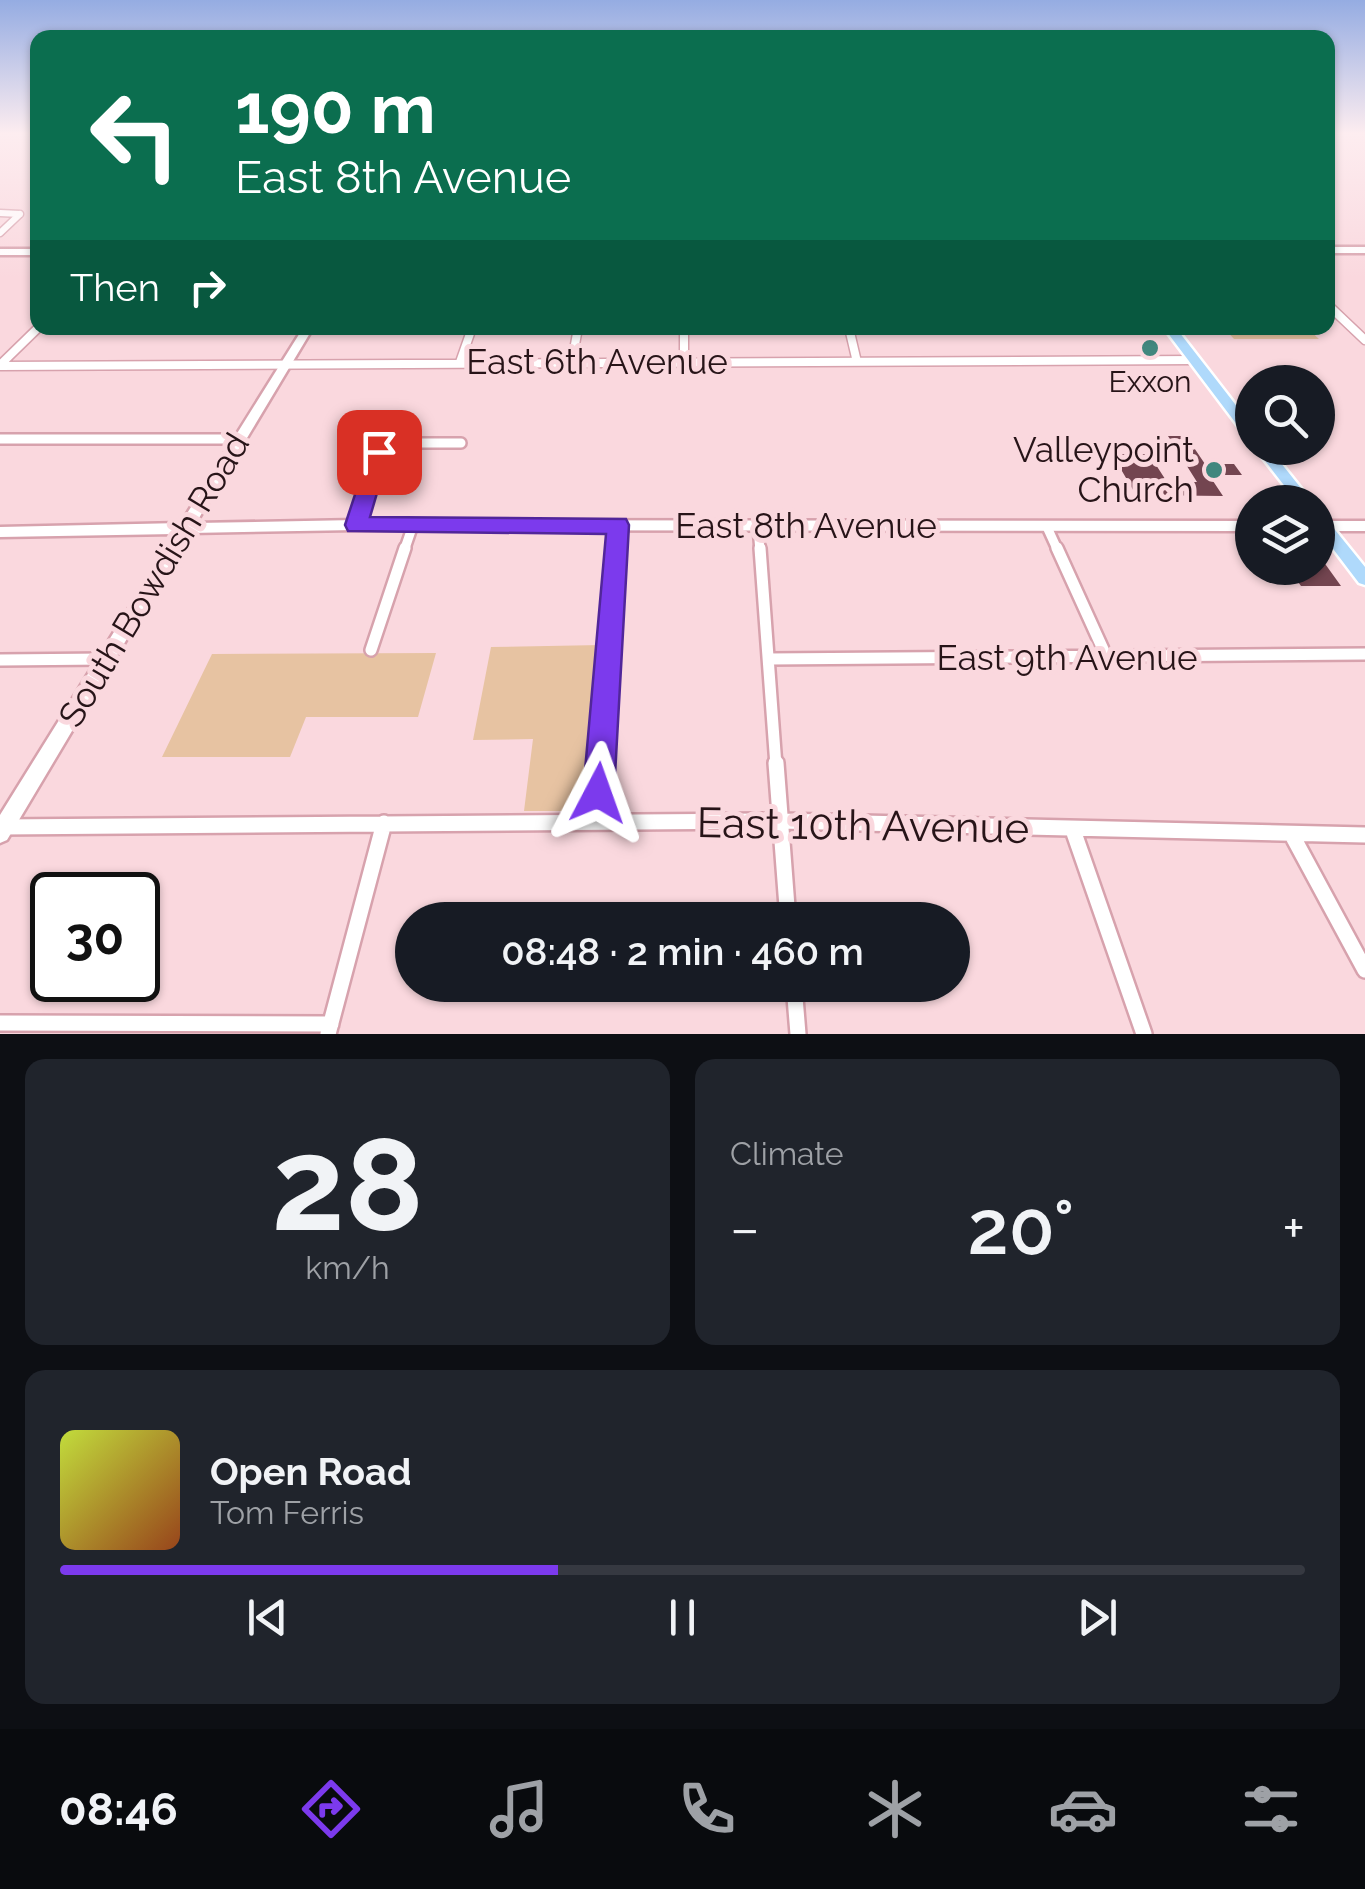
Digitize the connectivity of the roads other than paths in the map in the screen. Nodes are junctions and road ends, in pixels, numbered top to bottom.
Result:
1 (0, 213) edge
2 (0, 233) edge
3 (1335, 250) edge
4 (1365, 250) edge
5 (0, 252) edge
6 (30, 252) edge
7 (1335, 311) edge
8 (31, 335) edge
9 (304, 335) edge
10 (470, 335) edge
11 (577, 335) edge
12 (684, 335) edge
13 (851, 335) edge
14 (1175, 335) edge
15 (1363, 337) edge
16 (1194, 360) junction
17 (460, 362) junction
18 (572, 362) junction
19 (684, 362) junction
20 (858, 362) junction
21 (286, 364) junction
22 (0, 366) edge
23 (1233, 409) joint
24 (1235, 412) edge
25 (240, 438) junction
26 (0, 439) edge
27 (461, 443) dead end
28 (1276, 465) edge
29 (1291, 485) edge
30 (356, 525) junction
31 (413, 525) junction
32 (618, 525) junction
33 (1335, 525) edge
34 (1235, 526) edge
35 (1365, 526) edge
36 (1047, 527) junction
37 (758, 528) junction
38 (183, 530) junction
39 (0, 532) edge
40 (1335, 543) edge
41 (1365, 579) edge
42 (370, 650) dead end
43 (1365, 654) edge
44 (1106, 658) junction
45 (105, 659) junction
46 (769, 659) junction
47 (0, 660) edge
48 (598, 793) dead end
49 (780, 821) junction
50 (384, 823) junction
51 (1, 829) edge
52 (1073, 830) junction
53 (1292, 835) junction
54 (1365, 835) edge
55 (787, 902) edge
56 (1365, 970) edge
57 (795, 1002) edge
58 (0, 1022) edge
59 (329, 1029) edge
60 (798, 1034) edge
61 (1144, 1034) edge

1 - 2 street
3 - 4 street
5 - 6 street
7 - 15 street
8 - 22 street
9 - 21 street, South Bowdish Road
10 - 17 street
11 - 18 street
12 - 19 street
13 - 20 street
14 - 16 main road
16 - 20 street, East 6th Avenue
16 - 23 main road
17 - 18 street, East 6th Avenue
17 - 21 street, East 6th Avenue
18 - 19 street, East 6th Avenue
19 - 20 street, East 6th Avenue
21 - 22 street, East 6th Avenue
21 - 25 street, South Bowdish Road
23 - 24 main road
25 - 26 street
25 - 38 street, South Bowdish Road
27 - 30 street
28 - 29 main road
30 - 31 street, East 8th Avenue
30 - 38 street, East 8th Avenue
31 - 32 street, East 8th Avenue
31 - 42 street
32 - 37 street, East 8th Avenue
32 - 48 street
33 - 35 street
34 - 36 street, East 8th Avenue
36 - 37 street, East 8th Avenue
36 - 44 street
37 - 46 street
38 - 39 street, East 8th Avenue
38 - 45 street, South Bowdish Road
40 - 41 main road
43 - 44 street, East 9th Avenue
44 - 46 street, East 9th Avenue
45 - 47 street
45 - 51 street, South Bowdish Road
46 - 49 street
49 - 50 street, East 10th Avenue
49 - 52 street, East 10th Avenue
49 - 55 street
50 - 51 street, East 10th Avenue
50 - 59 street
52 - 53 street, East 10th Avenue
52 - 61 street
53 - 54 street, East 10th Avenue
53 - 56 street
57 - 60 street
58 - 59 street

